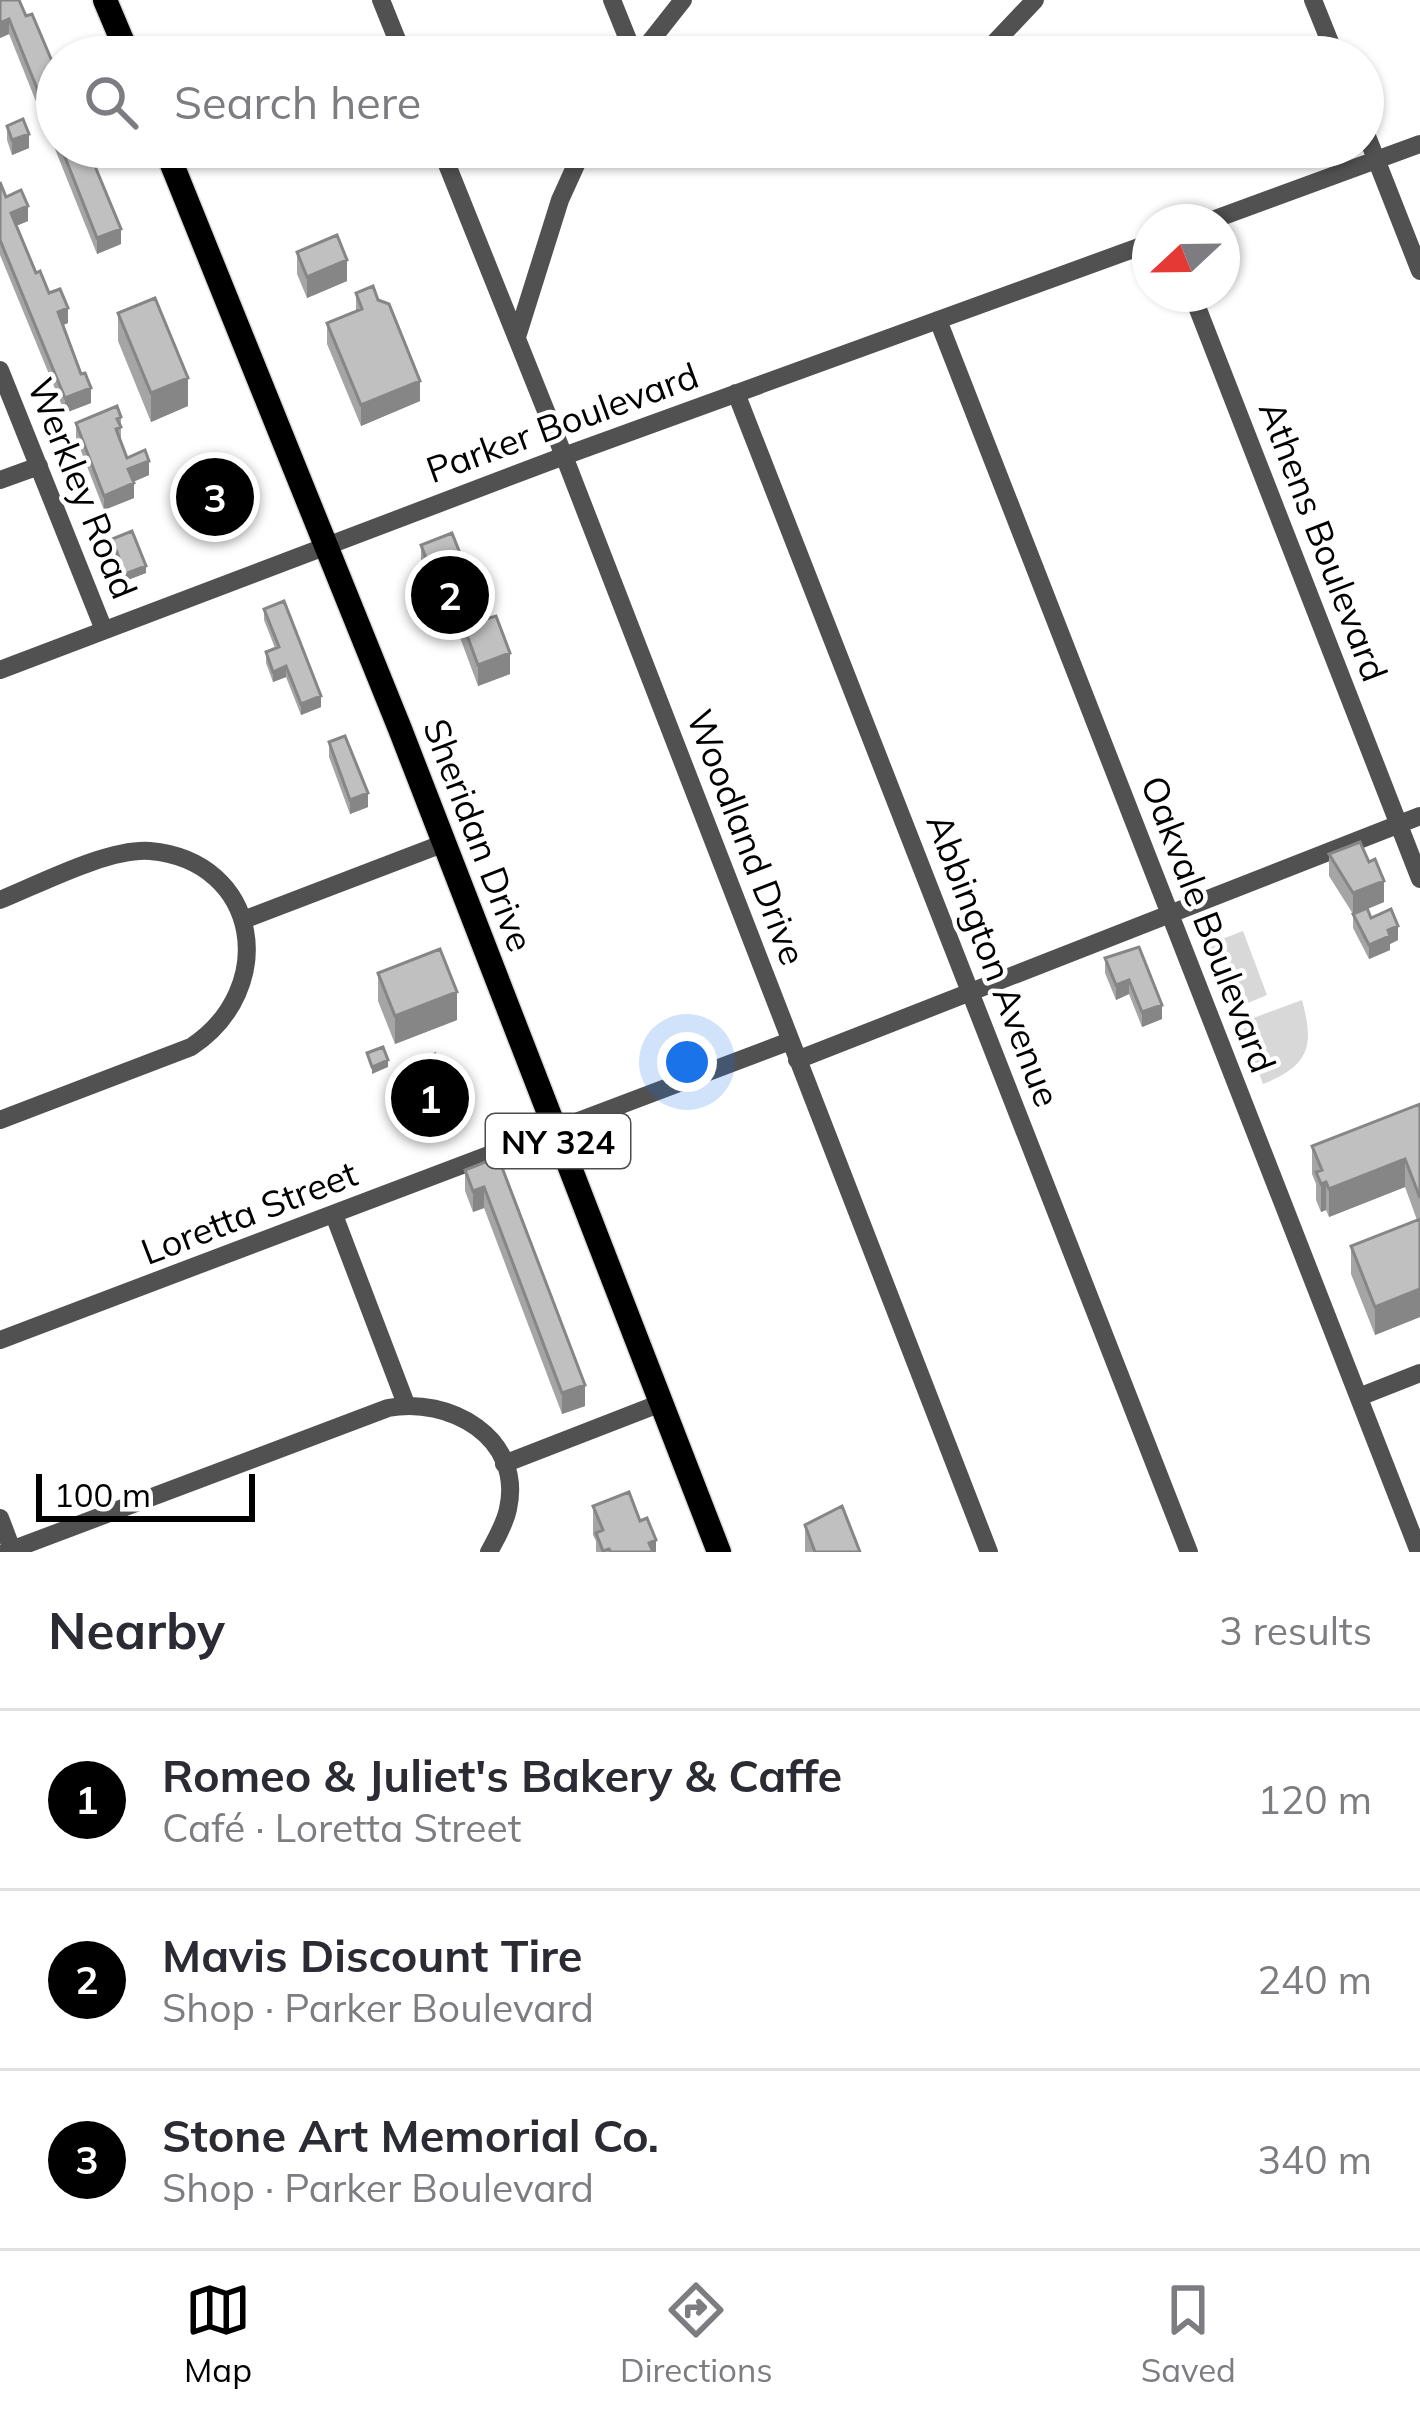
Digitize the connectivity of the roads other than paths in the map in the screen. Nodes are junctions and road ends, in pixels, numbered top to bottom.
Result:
1 (105, 0) edge
2 (381, 0) edge
3 (612, 0) edge
4 (683, 0) edge
5 (1035, 0) edge
6 (1313, 0) edge
7 (120, 36) edge
8 (396, 36) edge
9 (628, 36) edge
10 (654, 36) edge
11 (1001, 36) edge
12 (1328, 36) edge
13 (1420, 144) edge
14 (1384, 157) edge
15 (173, 168) edge
16 (449, 168) edge
17 (574, 168) edge
18 (1354, 168) edge
19 (1379, 168) edge
20 (1240, 210) edge
21 (1132, 250) edge
22 (1420, 272) edge
23 (1199, 312) edge
24 (938, 320) junction
25 (517, 337) junction
26 (0, 370) edge
27 (736, 393) junction
28 (564, 456) junction
29 (39, 466) junction
30 (0, 480) edge
31 (326, 545) junction
32 (104, 630) junction
33 (0, 670) edge
34 (1420, 816) edge
35 (1399, 824) junction
36 (442, 844) junction
37 (1420, 879) edge
38 (0, 900) edge
39 (1170, 914) junction
40 (244, 920) junction
41 (971, 992) junction
42 (793, 1050) junction
43 (0, 1120) edge
44 (554, 1130) junction
45 (334, 1215) junction
46 (0, 1340) edge
47 (1420, 1373) edge
48 (1358, 1397) junction
49 (661, 1403) junction
50 (406, 1404) junction
51 (504, 1464) junction
52 (0, 1518) edge
53 (10, 1551) edge
54 (489, 1552) edge
55 (719, 1552) edge
56 (989, 1552) edge
57 (1190, 1552) edge
58 (1419, 1552) edge

1 - 7 main road
2 - 8 street
3 - 9 street
4 - 10 street
5 - 11 street
6 - 12 street
13 - 14 street
15 - 31 main road, Sheridan Drive / NY 324
16 - 25 street, Woodland Drive
17 - 25 street
18 - 20 street
19 - 22 street
21 - 24 street, Parker Boulevard
23 - 35 street, Athens Boulevard
24 - 27 street, Parker Boulevard
24 - 39 street, Oakvale Boulevard
25 - 28 street, Woodland Drive
26 - 29 street, Werkley Road
27 - 28 street, Parker Boulevard
27 - 41 street, Abbington Avenue
28 - 31 street, Parker Boulevard
28 - 42 street, Woodland Drive
29 - 30 street
29 - 32 street, Werkley Road
31 - 32 street, Parker Boulevard
31 - 36 main road, Sheridan Drive / NY 324
32 - 33 street, Parker Boulevard
34 - 35 street, Loretta Street
35 - 37 street, Athens Boulevard
35 - 39 street, Loretta Street
36 - 40 street
36 - 44 main road, Sheridan Drive / NY 324
38 - 40 street
39 - 41 street, Loretta Street
39 - 48 street, Oakvale Boulevard
40 - 43 street
41 - 42 street, Loretta Street
41 - 57 street, Abbington Avenue
42 - 44 street, Loretta Street
42 - 56 street, Woodland Drive
44 - 45 street, Loretta Street
44 - 49 main road, Sheridan Drive / NY 324
45 - 46 street, Loretta Street
45 - 50 street
47 - 48 street
48 - 58 street, Oakvale Boulevard
49 - 51 street
49 - 55 main road, Sheridan Drive / NY 324
50 - 51 street
50 - 53 street
51 - 54 street
52 - 53 street

